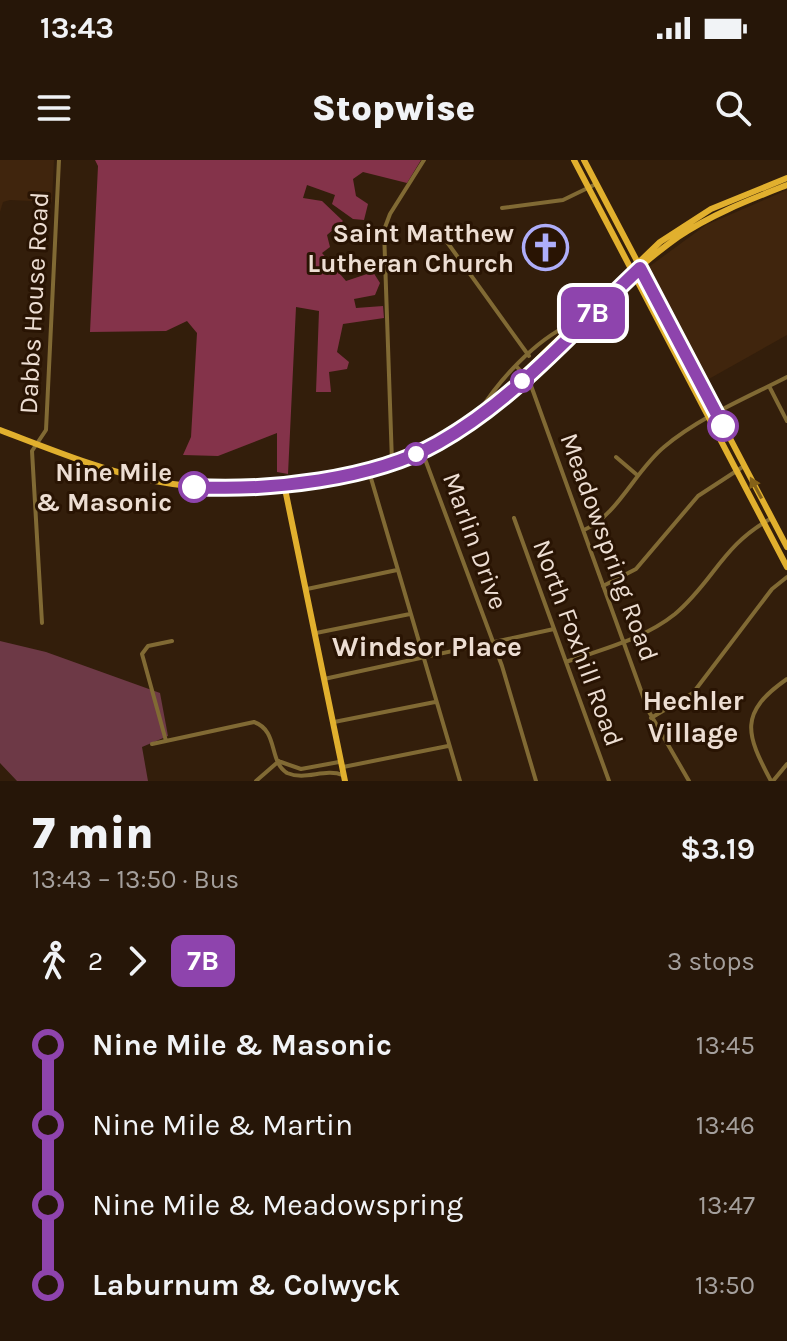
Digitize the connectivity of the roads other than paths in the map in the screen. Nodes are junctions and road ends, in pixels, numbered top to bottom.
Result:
1 (59, 160) edge
2 (424, 160) edge
3 (574, 160) edge
4 (584, 160) edge
5 (787, 178) edge
6 (596, 184) junction
7 (787, 185) edge
8 (589, 188) junction
9 (502, 208) dead end
10 (447, 242) dead end
11 (636, 268) junction
12 (573, 323) junction
13 (667, 339) junction
14 (684, 350) junction
15 (529, 356) junction
16 (522, 372) junction
17 (787, 377) edge
18 (769, 386) junction
19 (717, 413) junction
20 (477, 416) junction
21 (709, 418) junction
22 (787, 421) edge
23 (0, 430) edge
24 (35, 443) junction
25 (422, 451) junction
26 (616, 457) dead end
27 (392, 462) junction
28 (744, 466) junction
29 (368, 468) junction
30 (736, 470) junction
31 (636, 474) junction
32 (284, 484) junction
33 (514, 518) dead end
34 (772, 518) junction
35 (763, 523) junction
36 (584, 530) junction
37 (787, 547) edge
38 (787, 567) edge
39 (397, 570) junction
40 (787, 577) edge
41 (603, 586) junction
42 (307, 589) junction
43 (410, 614) junction
44 (42, 623) dead end
45 (554, 629) junction
46 (316, 633) junction
47 (172, 641) dead end
48 (623, 642) junction
49 (494, 643) junction
50 (423, 659) junction
51 (566, 662) junction
52 (322, 679) junction
53 (787, 679) edge
54 (436, 702) junction
55 (651, 718) junction
56 (332, 723) junction
57 (166, 741) junction
58 (152, 744) dead end
59 (449, 745) junction
60 (279, 761) junction
61 (787, 764) edge
62 (340, 765) junction
63 (344, 778) edge
64 (256, 781) edge
65 (460, 781) edge
66 (536, 781) edge
67 (609, 781) edge
68 (689, 781) edge
69 (772, 781) edge

1 - 24 street, Dabbs House Road
2 - 27 street
3 - 8 main road
4 - 6 main road
5 - 11 main road
6 - 8 street
6 - 11 main road
7 - 11 main road
8 - 9 street
8 - 11 main road
10 - 15 street
11 - 12 main road
11 - 13 main road
11 - 14 main road
11 - 16 main road
12 - 15 street
12 - 16 main road
13 - 14 main road
13 - 21 main road
14 - 19 main road
15 - 16 street
16 - 20 main road
16 - 20 street
16 - 36 street, Meadowspring Road
17 - 18 street
18 - 19 street
18 - 22 street
19 - 21 street
19 - 28 main road
20 - 25 main road
21 - 30 main road
21 - 31 street
23 - 24 main road
24 - 32 main road
24 - 44 street, Dabbs House Road
25 - 27 main road
25 - 49 street, Marlin Drive
26 - 31 street
27 - 29 main road
28 - 30 street
34 -> 28 main road
29 - 32 main road
29 - 39 street
30 - 35 main road
30 - 41 street
31 - 36 street
32 - 42 main road
33 - 45 street, North Foxhill Road
34 - 35 street
34 - 37 main road
35 - 38 main road
35 - 48 street
36 - 41 street, Meadowspring Road
39 - 42 street
39 - 43 street
40 - 55 street
41 - 48 street, Meadowspring Road
42 - 46 main road
43 - 46 street
43 - 50 street
45 - 49 street
45 - 51 street, North Foxhill Road
46 - 52 main road
47 - 57 street
48 - 51 street
48 - 55 street, Meadowspring Road
49 - 50 street
49 - 66 street, Marlin Drive
50 - 52 street
50 - 54 street
51 - 67 street, North Foxhill Road
52 - 56 main road
53 - 69 street
54 - 56 street
54 - 59 street
55 - 68 street, Meadowspring Road
56 - 62 main road
57 - 58 street
57 - 60 street
59 - 62 street
59 - 65 street
60 - 62 street
60 - 63 street
60 - 64 street
61 - 69 street
62 - 63 main road

